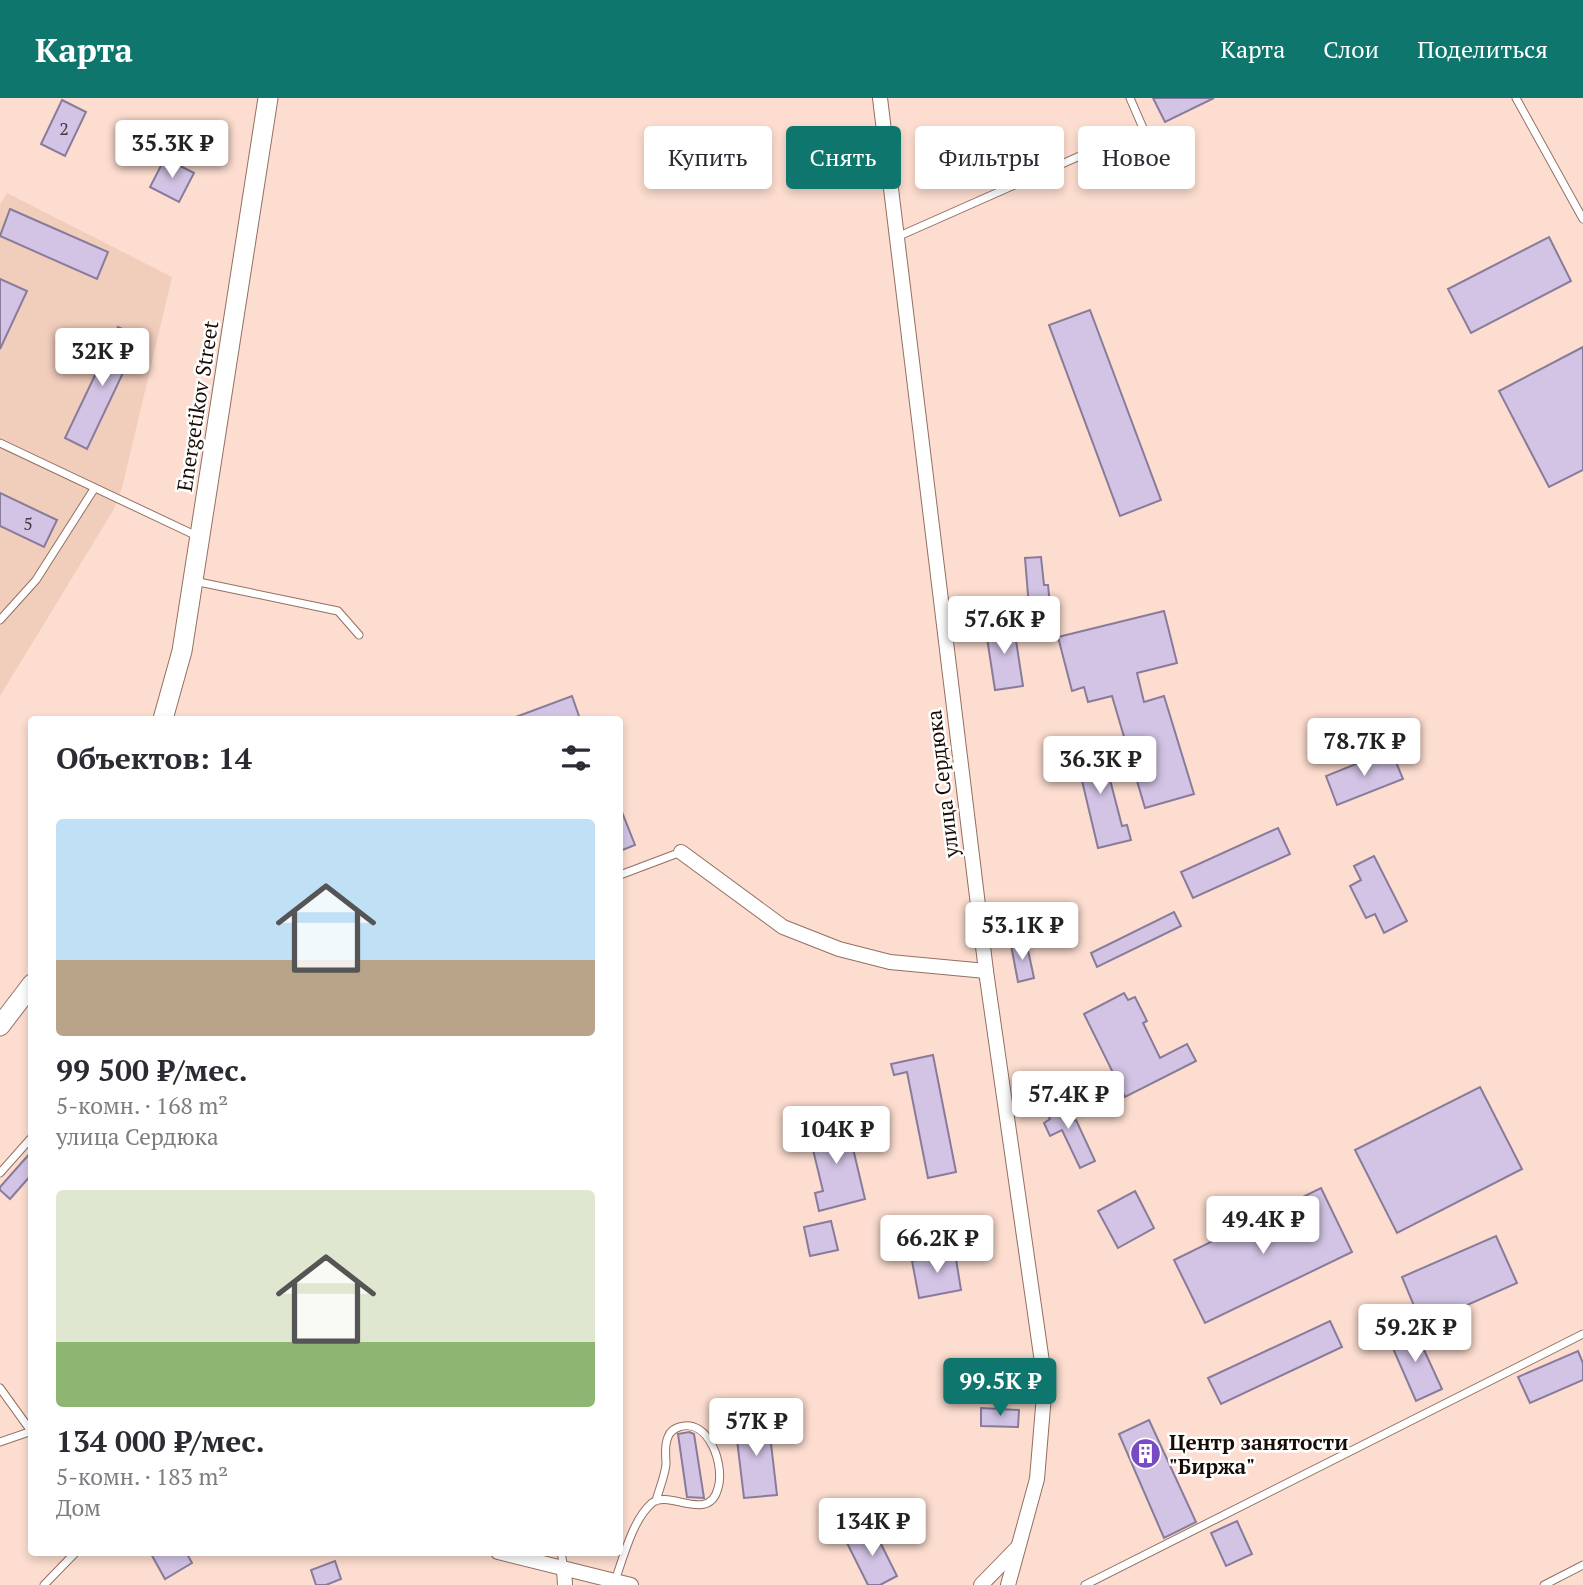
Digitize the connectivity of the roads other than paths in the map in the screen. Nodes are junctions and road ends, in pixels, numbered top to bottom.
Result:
1 (268, 98) edge
2 (880, 98) edge
3 (1130, 98) edge
4 (1516, 98) edge
5 (1583, 219) edge
6 (897, 237) junction
7 (0, 443) edge
8 (94, 489) junction
9 (200, 537) junction
10 (193, 580) junction
11 (0, 620) edge
12 (359, 635) dead end
13 (164, 716) edge
14 (681, 852) joint
15 (623, 874) edge
16 (986, 971) junction
17 (28, 989) edge
18 (0, 1026) edge
19 (28, 1142) edge
20 (0, 1173) edge
21 (1583, 1334) edge
22 (0, 1388) edge
23 (28, 1427) edge
24 (28, 1432) edge
25 (0, 1442) edge
26 (656, 1500) junction
27 (1019, 1546) junction
28 (623, 1555) edge
29 (72, 1556) edge
30 (513, 1556) edge
31 (562, 1556) edge
32 (623, 1556) edge
33 (1583, 1564) edge
34 (564, 1570) junction
35 (615, 1581) junction
36 (44, 1585) edge
37 (565, 1585) edge
38 (631, 1585) edge
39 (981, 1585) edge
40 (1009, 1585) edge
41 (1085, 1585) edge
42 (1544, 1585) edge

1 - 9 main road, Energetikov Street
2 - 6 street, улица Сердюка
3 - 6 lane
4 - 5 lane
6 - 16 street, улица Сердюка
7 - 8 lane
8 - 9 lane
8 - 11 lane
9 - 10 main road, Energetikov Street
10 - 12 lane
10 - 13 main road, Energetikov Street
14 - 15 lane
14 - 16 street
16 - 27 street, улица Сердюка
17 - 18 main road
19 - 20 lane
21 - 41 lane
22 - 23 lane
24 - 25 lane
26 - 26 lane
26 - 28 lane
27 - 39 street
27 - 40 street, улица Сердюка
29 - 36 lane
30 - 34 street
31 - 34 lane
32 - 35 lane
33 - 42 lane
34 - 35 street
34 - 37 street
35 - 38 street

